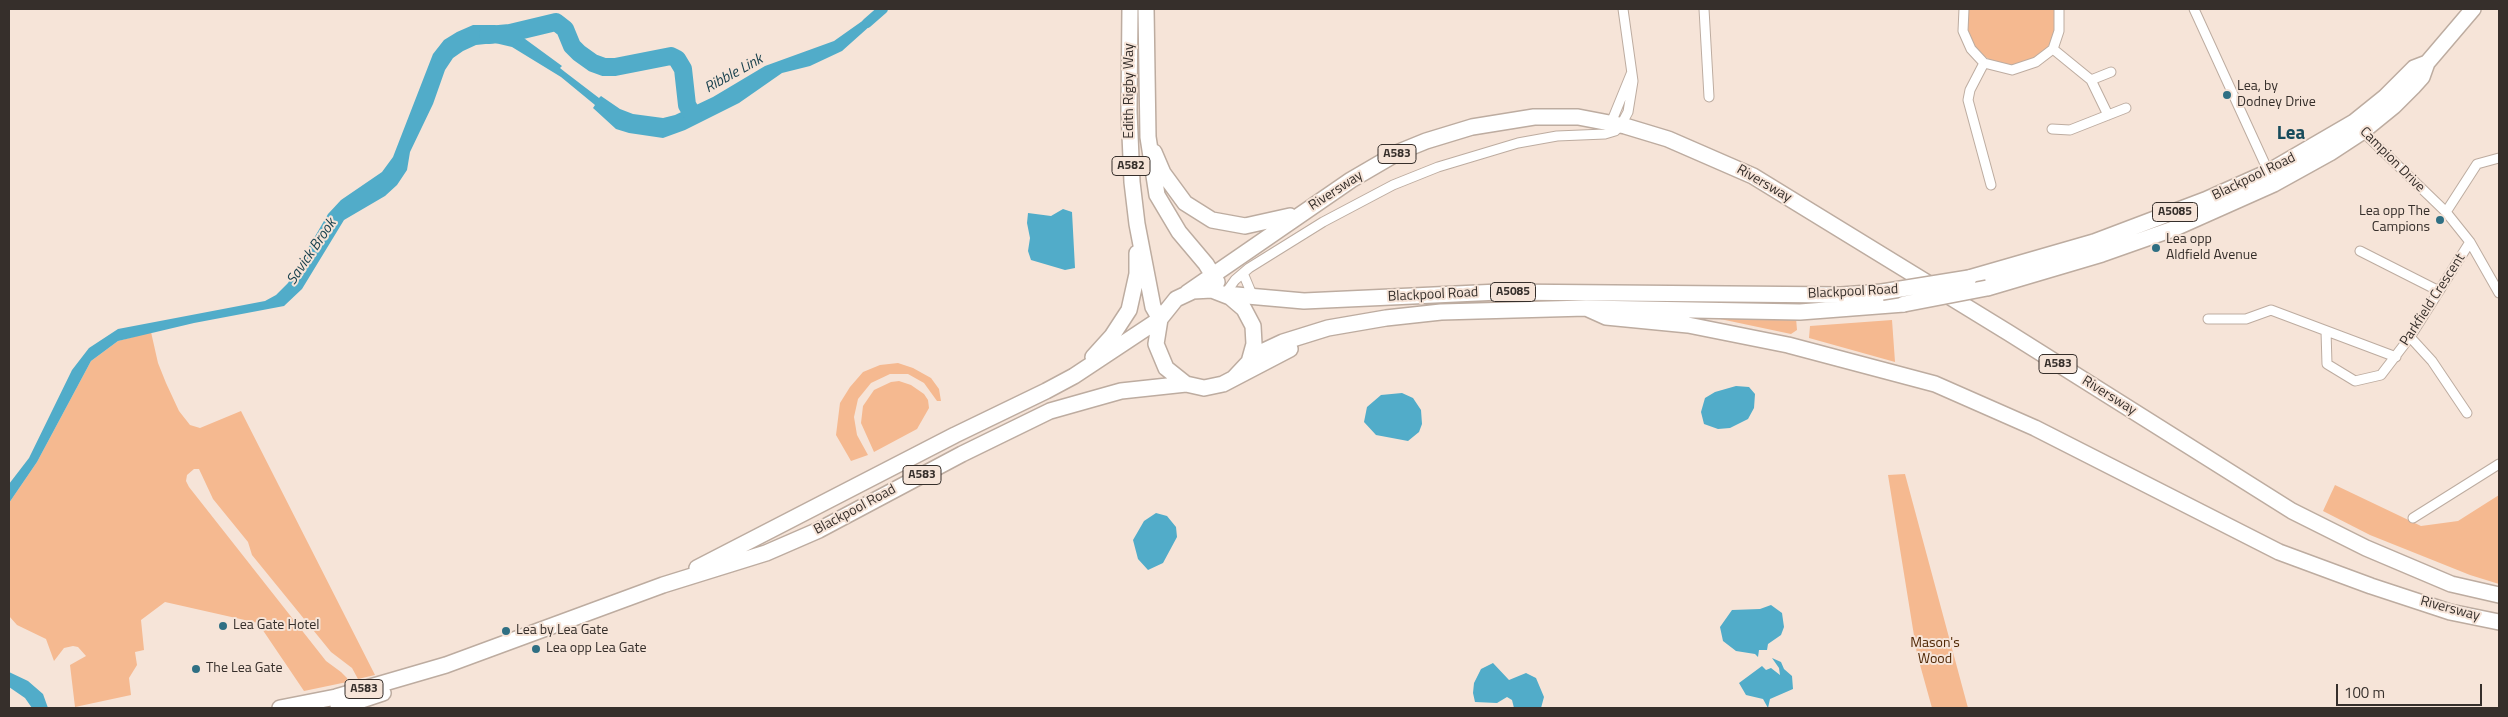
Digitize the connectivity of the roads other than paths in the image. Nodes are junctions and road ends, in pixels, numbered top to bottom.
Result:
1 (1135, 9) edge
2 (1623, 9) edge
3 (1704, 9) edge
4 (1964, 9) edge
5 (2059, 9) edge
6 (2194, 9) edge
7 (2473, 9) edge
8 (2053, 49) junction
9 (1984, 64) junction
10 (2111, 72) dead end
11 (2091, 80) junction
12 (1709, 97) dead end
13 (2126, 108) dead end
14 (2108, 115) junction
15 (1616, 124) junction
16 (2358, 127) junction
17 (2052, 129) dead end
18 (1148, 137) junction
19 (2499, 158) edge
20 (2271, 178) junction
21 (1991, 185) dead end
22 (1310, 208) junction
23 (2446, 212) junction
24 (1137, 224) junction
25 (2470, 242) junction
26 (2360, 250) dead end
27 (1243, 273) junction
28 (1213, 275) junction
29 (2439, 291) junction
30 (1187, 293) junction
31 (2499, 293) edge
32 (1224, 294) junction
33 (1253, 297) junction
34 (1586, 308) junction
35 (1160, 319) junction
36 (2208, 319) dead end
37 (1362, 322) junction
38 (2326, 331) junction
39 (2410, 337) junction
40 (1251, 357) junction
41 (2396, 357) junction
42 (1081, 371) junction
43 (1234, 378) junction
44 (1186, 384) junction
45 (2467, 413) dead end
46 (2499, 464) edge
47 (2413, 518) dead end
48 (663, 586) junction
49 (2499, 596) edge
50 (2499, 622) edge
51 (446, 666) junction
52 (280, 708) edge
53 (338, 708) edge

1 - 18 highway, Edith Rigby Way / A582
1 - 24 highway, Edith Rigby Way / A582
2 - 15 street
3 - 12 street
4 - 9 street
5 - 8 street
6 - 20 street
7 - 16 highway, Blackpool Road / A5085
8 - 9 street
8 - 11 street
9 - 21 street
10 - 11 street
11 - 14 street
13 - 14 street
14 - 17 street
15 - 22 highway, Riversway / A583
15 - 27 street, Riversway
15 - 49 highway, Riversway / A583
16 - 20 highway, Blackpool Road / A5085
16 - 23 street, Campion Drive
18 - 22 highway
18 - 28 highway, Edith Rigby Way / A582
19 - 23 street
20 - 33 highway, Blackpool Road / A5085, bridge
20 - 34 highway, Blackpool Road / A5085, bridge
22 - 28 highway, Riversway / A583
23 - 25 street, Campion Drive
24 - 35 highway, Edith Rigby Way / A582
24 - 42 highway
25 - 29 street, Parkfield Crescent
25 - 31 street, Campion Drive
26 - 29 street
27 - 32 street, Riversway
27 - 33 street
28 - 30 highway, Riversway / A583
28 - 32 highway, Edith Rigby Way / A582
29 - 39 street, Parkfield Crescent
30 - 32 highway
30 - 35 highway
32 - 33 highway, Blackpool Road / A5085
32 - 40 highway
34 - 37 highway, Blackpool Road
34 - 50 highway, Riversway
35 - 42 highway, Blackpool Road / A583
35 - 44 highway
36 - 38 street, Parkfield Crescent
37 - 40 highway, Blackpool Road
37 - 43 highway
38 - 41 street, Parkfield Crescent
38 - 41 street, Parkfield Crescent
39 - 41 street, Parkfield Crescent
39 - 45 street
40 - 43 highway
42 - 48 highway, Blackpool Road / A583
43 - 44 highway
44 - 48 highway, Blackpool Road / A583
46 - 47 street
48 - 51 highway, Blackpool Road / A583
51 - 52 highway, Blackpool Road / A583
51 - 53 highway, Blackpool Road / A583

